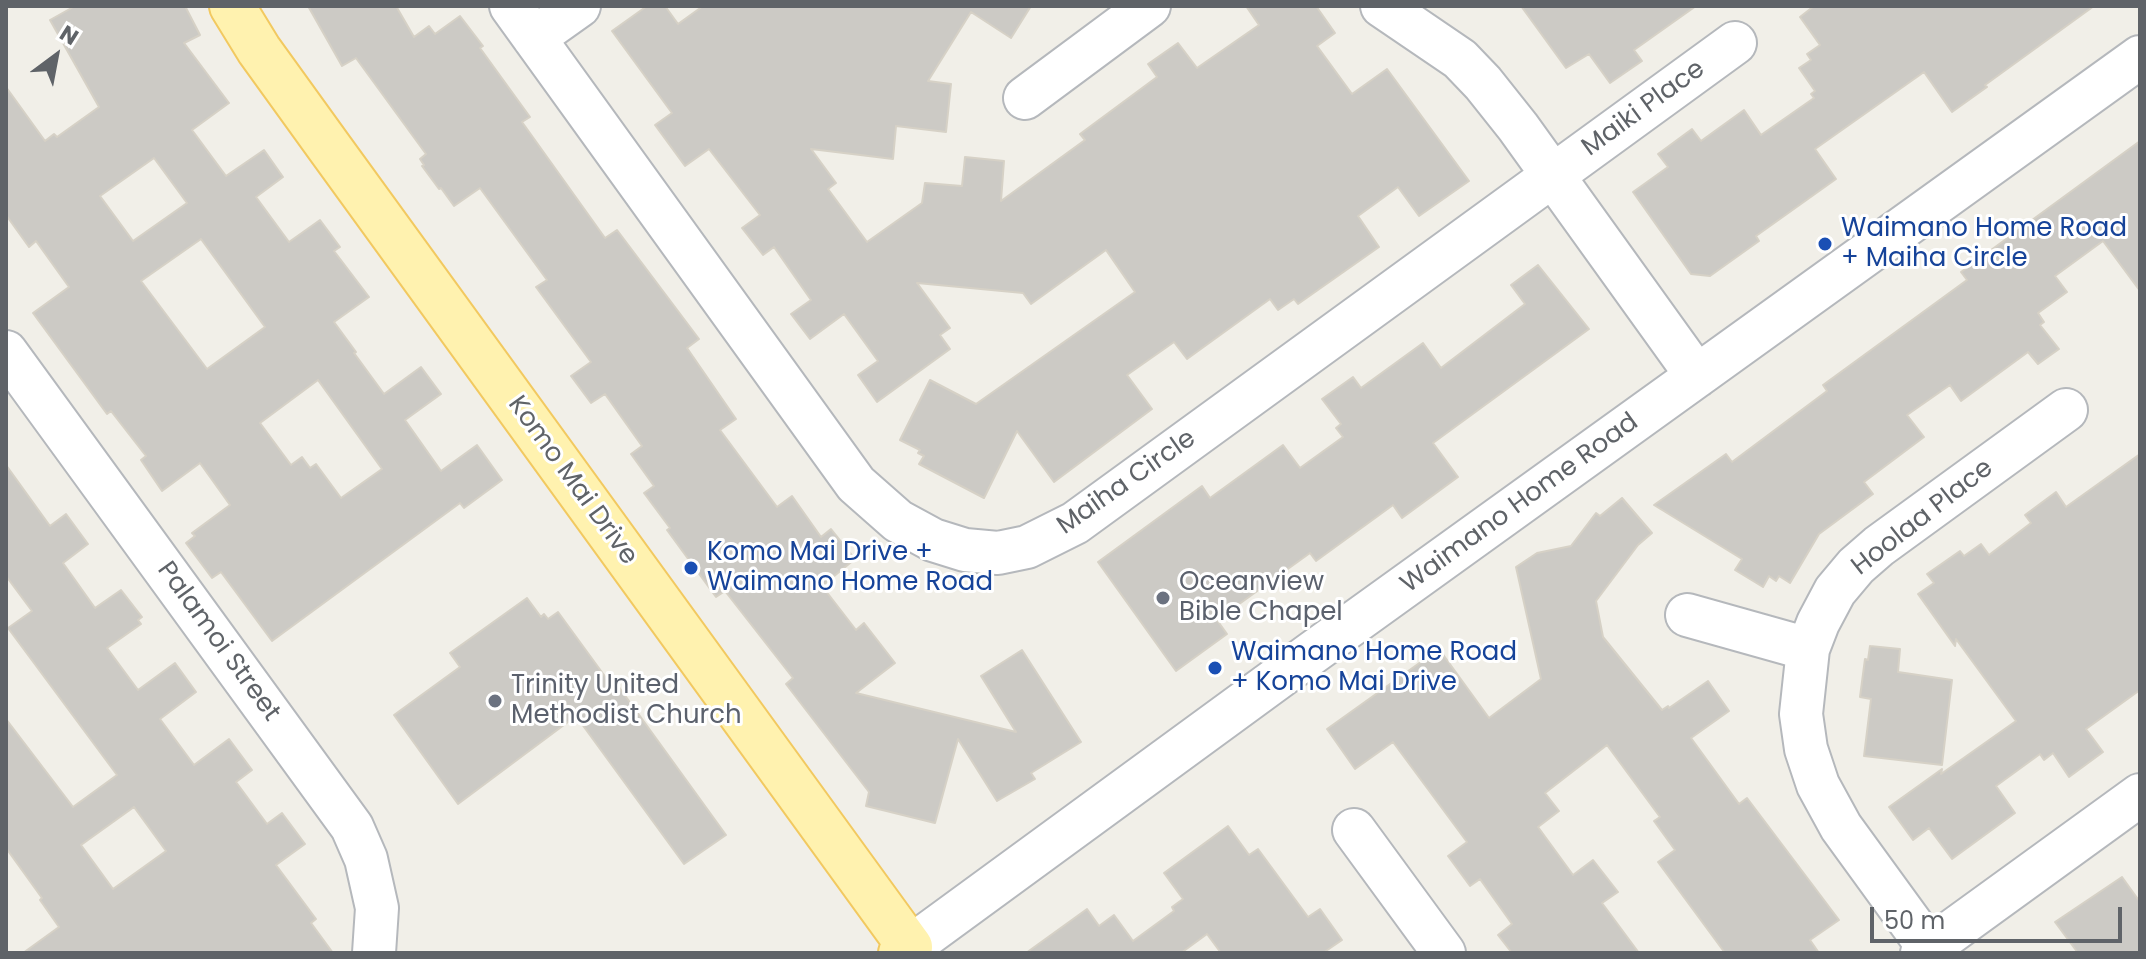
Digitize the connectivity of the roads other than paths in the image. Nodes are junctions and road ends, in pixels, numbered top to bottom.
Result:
1 (232, 6) edge
2 (579, 6) edge
3 (1149, 6) edge
4 (1382, 6) edge
5 (523, 22) edge
6 (1735, 43) dead end
7 (2140, 57) edge
8 (1025, 98) dead end
9 (1553, 176) junction
10 (6, 352) edge
11 (1697, 376) junction
12 (2066, 410) dead end
13 (1687, 615) dead end
14 (1808, 649) junction
15 (2140, 795) edge
16 (1354, 830) dead end
17 (909, 951) edge
18 (1925, 951) edge
19 (374, 953) edge
20 (1444, 953) edge

1 - 17 main road, Komo Mai Drive
2 - 5 street, Maiha Circle
3 - 8 street
4 - 9 street
5 - 9 street, Maiha Circle
6 - 9 street, Maiki Place
7 - 11 street, Waimano Home Road
9 - 11 street
10 - 19 street, Palamoi Street
11 - 17 street, Waimano Home Road
12 - 14 street, Hoolaa Place
13 - 14 street
14 - 18 street, Hoolaa Place
15 - 18 street
16 - 20 street

